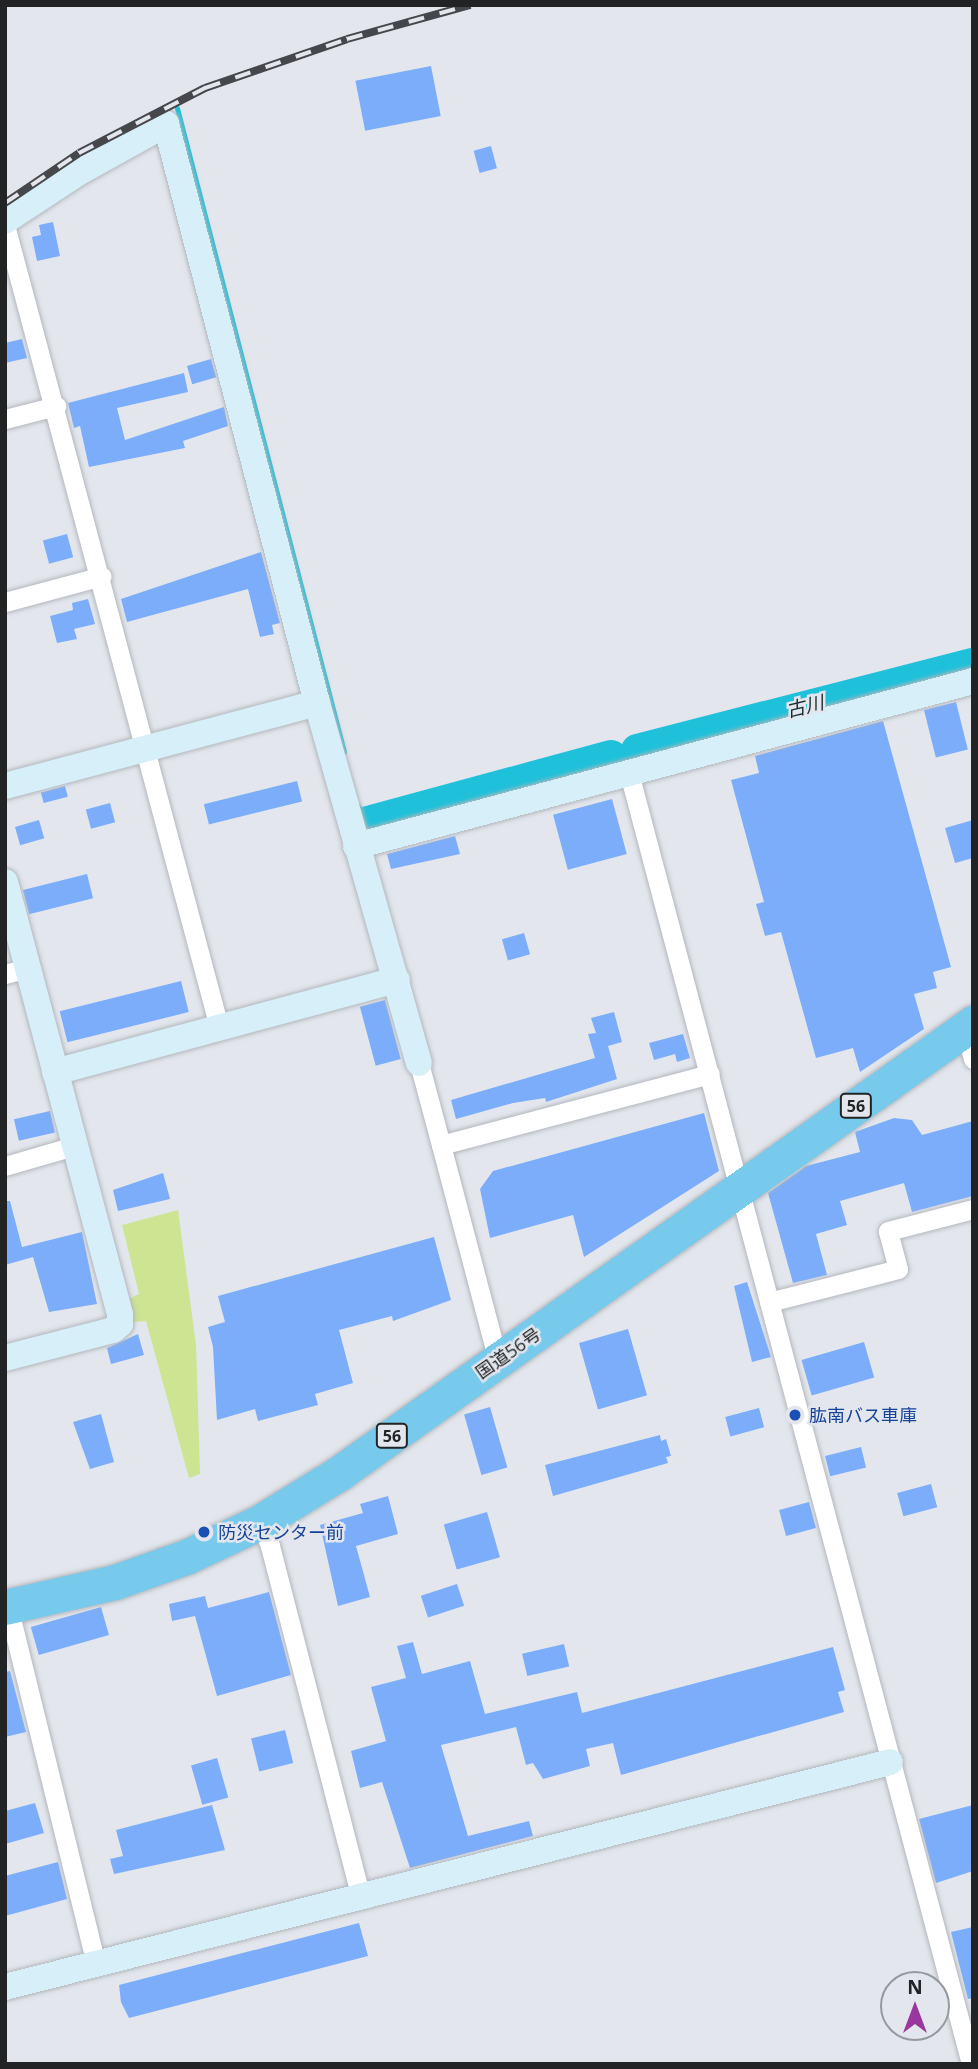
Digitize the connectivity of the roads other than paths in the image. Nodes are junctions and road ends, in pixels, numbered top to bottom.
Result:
1 (5, 223) edge
2 (56, 406) junction
3 (5, 419) edge
4 (102, 576) junction
5 (5, 602) edge
6 (973, 681) edge
7 (317, 703) junction
8 (146, 749) junction
9 (629, 773) junction
10 (5, 786) edge
11 (356, 846) junction
12 (5, 882) edge
13 (16, 971) edge
14 (397, 980) junction
15 (219, 1027) junction
16 (970, 1037) edge
17 (419, 1063) joint
18 (55, 1072) junction
19 (710, 1074) junction
20 (441, 1145) junction
21 (74, 1146) junction
22 (5, 1166) edge
23 (740, 1189) junction
24 (973, 1209) edge
25 (769, 1302) junction
26 (5, 1358) edge
27 (498, 1361) junction
28 (260, 1522) junction
29 (7, 1606) edge
30 (890, 1762) junction
31 (361, 1897) junction
32 (96, 1965) junction
33 (5, 1987) edge
34 (971, 2064) edge

1 - 2 street
1 - 7 street
2 - 3 street
2 - 4 street
4 - 5 street
4 - 8 street
6 - 9 street
7 - 8 street
7 - 11 street
8 - 10 street
8 - 15 street
9 - 11 street
9 - 19 street
11 - 14 street
12 - 13 street
13 - 18 street
14 - 15 street
14 - 17 street
15 - 18 street
16 - 23 highway, 国道56号 / 56
17 - 20 street
18 - 21 street
19 - 20 street
19 - 23 street
20 - 27 street
21 - 22 street
21 - 26 street
23 - 25 street
23 - 27 highway, 国道56号 / 56
24 - 25 street
25 - 30 street
27 - 28 highway, 国道56号 / 56
28 - 29 highway, 国道56号 / 56
28 - 31 street
29 - 32 street
30 - 31 street
30 - 34 street
31 - 32 street
32 - 33 street

